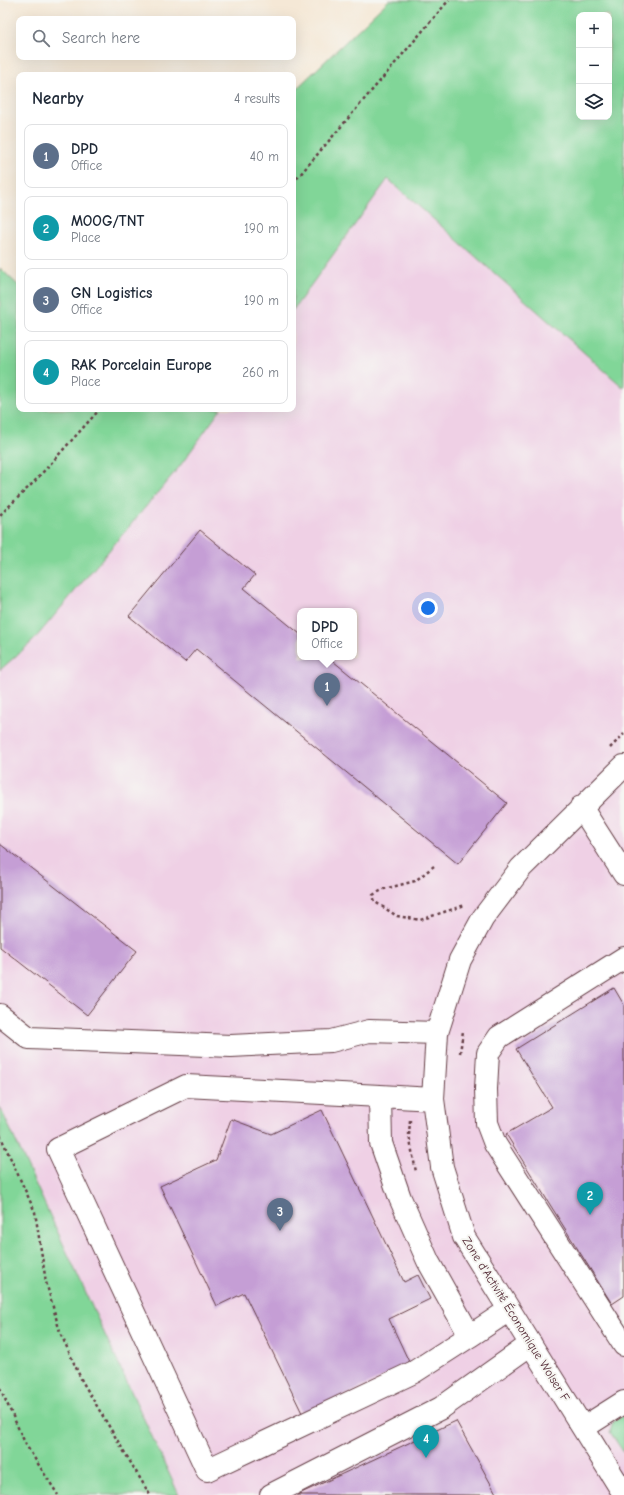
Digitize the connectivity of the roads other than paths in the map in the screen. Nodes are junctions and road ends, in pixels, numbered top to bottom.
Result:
1 (624, 766) edge
2 (581, 807) junction
3 (624, 874) edge
4 (624, 958) edge
5 (0, 1015) edge
6 (437, 1033) junction
7 (380, 1096) junction
8 (434, 1099) junction
9 (509, 1310) junction
10 (470, 1336) junction
11 (531, 1344) junction
12 (624, 1345) edge
13 (624, 1402) edge
14 (583, 1428) junction
15 (624, 1494) edge
16 (271, 1495) edge

1 - 2 lane, Zone d'Activité Économique Wolser F
2 - 3 lane
2 - 6 lane, Zone d'Activité Économique Wolser F
4 - 12 lane
5 - 6 lane
6 - 8 lane, Zone d'Activité Économique Wolser F
7 - 8 lane
7 - 10 lane
7 - 10 lane
8 - 9 lane, Zone d'Activité Économique Wolser F
9 - 10 lane
9 - 11 lane, Zone d'Activité Économique Wolser F
11 - 14 lane, Zone d'Activité Économique Wolser F
11 - 16 lane
13 - 14 lane
14 - 15 lane, Zone d'Activité Économique Wolser F

